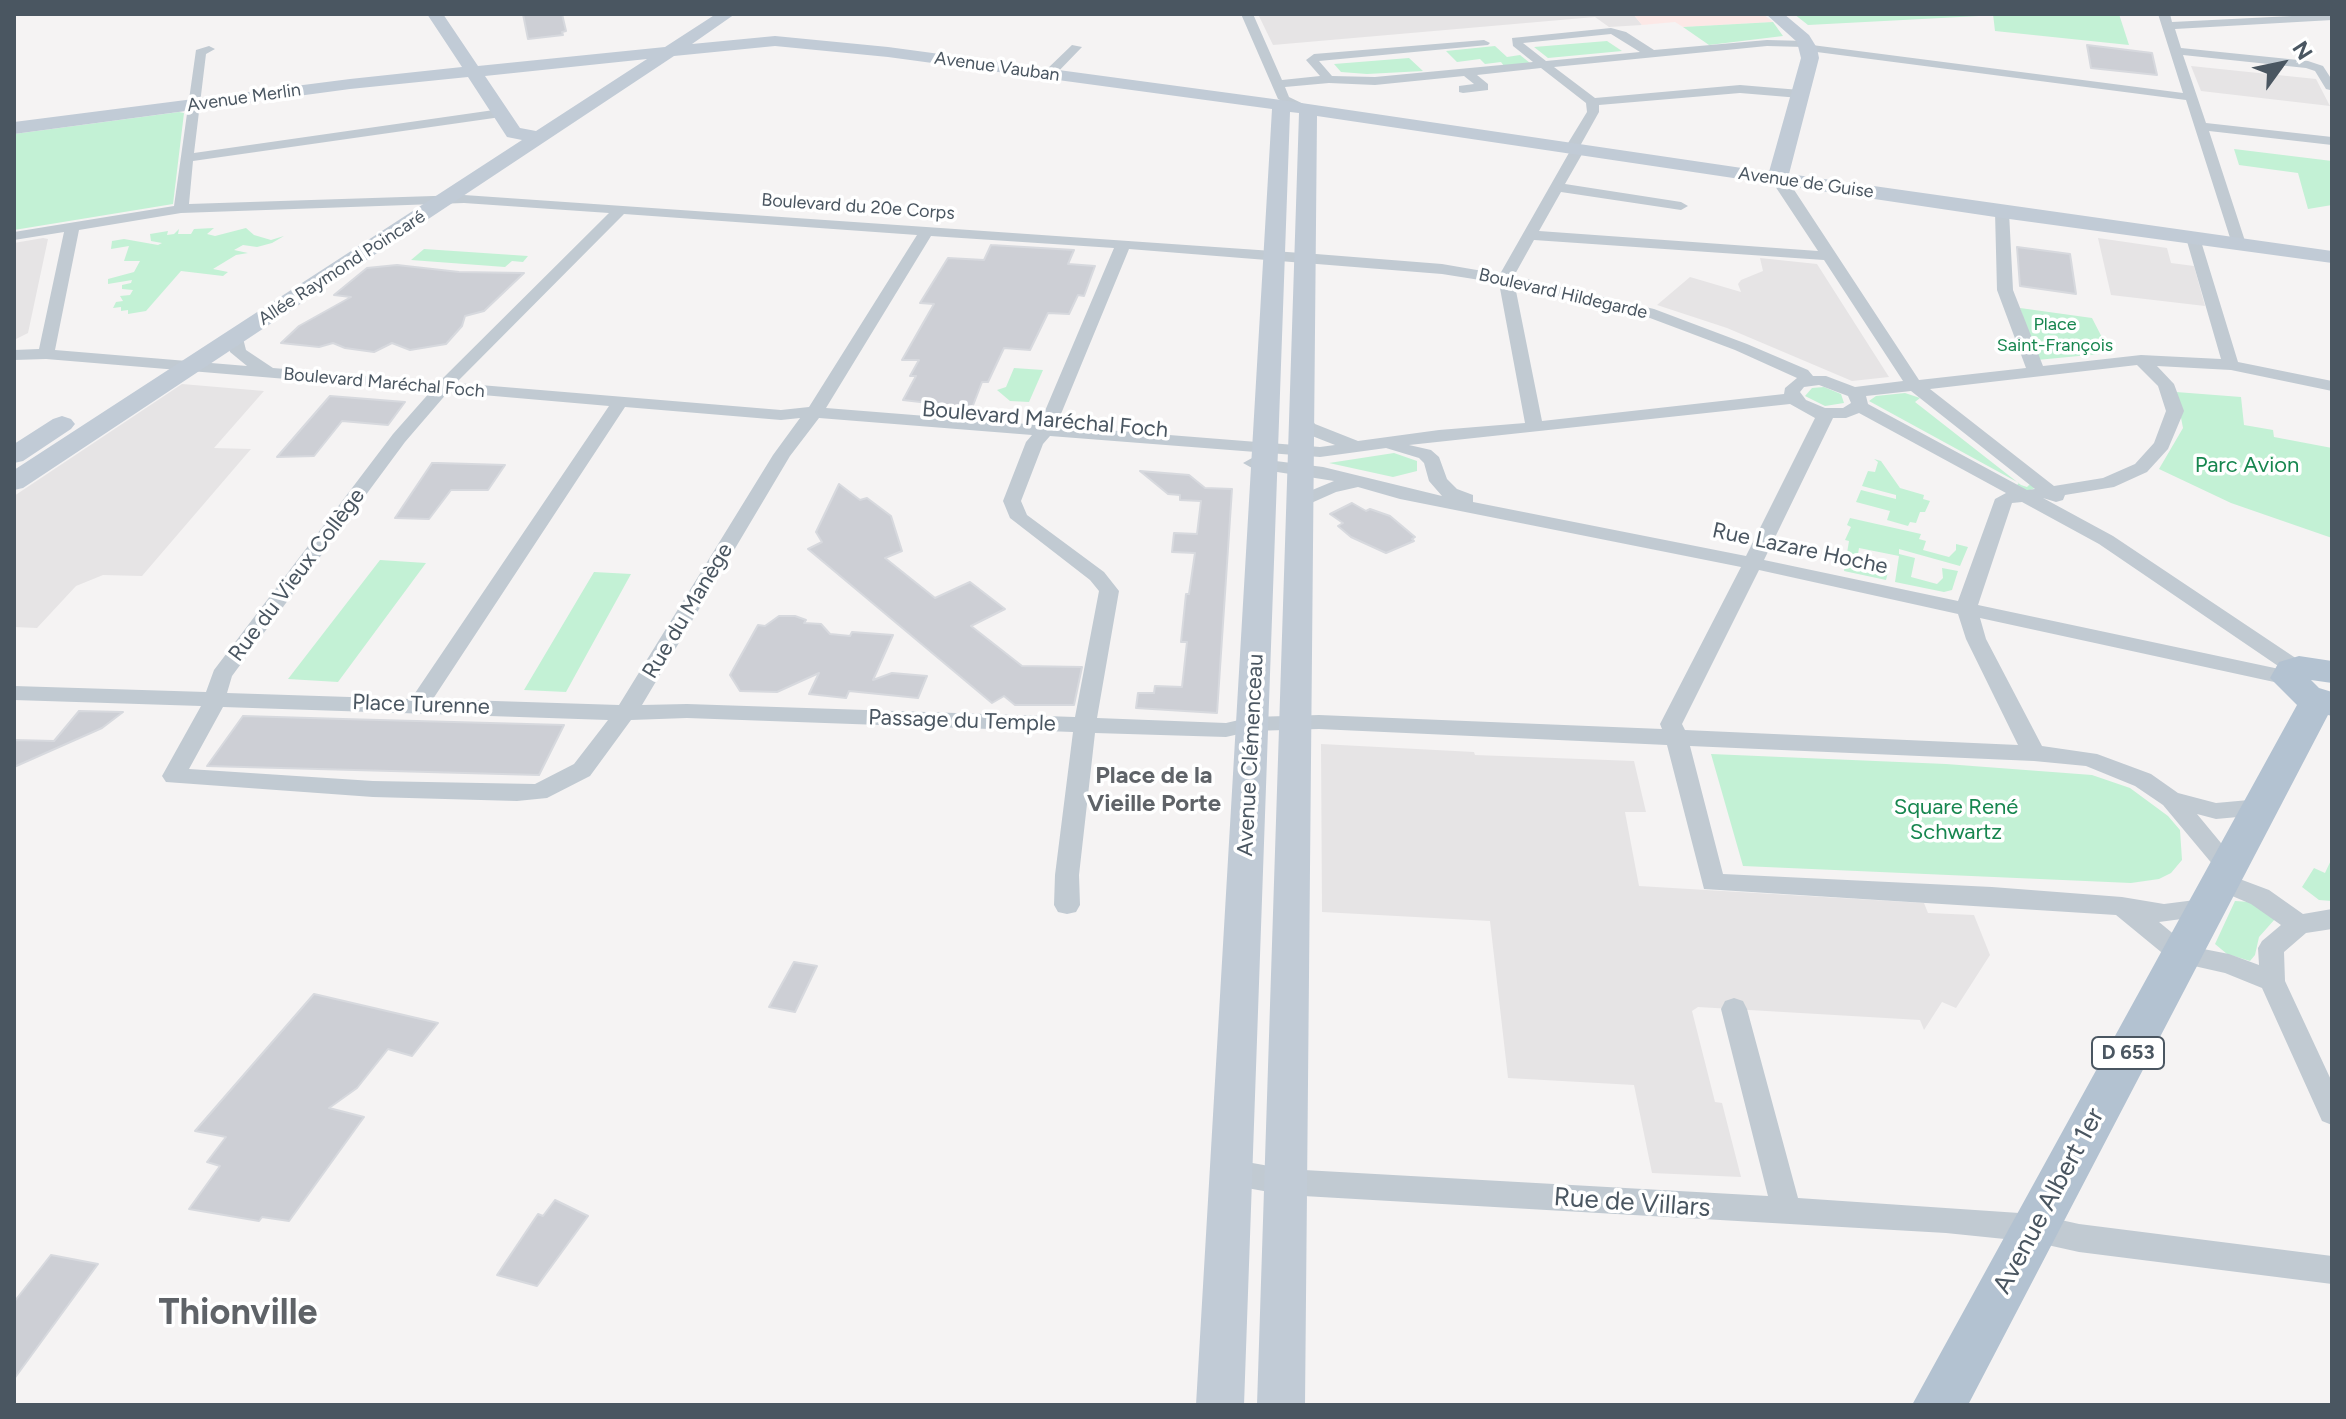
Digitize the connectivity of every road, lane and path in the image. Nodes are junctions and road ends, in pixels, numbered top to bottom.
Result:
1 (435, 14) edge
2 (700, 14) edge
3 (727, 14) edge
4 (1247, 14) edge
5 (1774, 14) edge
6 (2332, 17) edge
7 (2166, 20) edge
8 (688, 39) junction
9 (1484, 43) dead end
10 (1808, 46) junction
11 (712, 47) junction
12 (1076, 47) dead end
13 (1428, 48) junction
14 (209, 49) dead end
15 (2176, 51) junction
16 (669, 52) junction
17 (1651, 54) junction
18 (634, 57) junction
19 (1545, 65) junction
20 (474, 72) junction
21 (1462, 73) junction
22 (1049, 74) junction
23 (1329, 79) junction
24 (2330, 86) edge
25 (1463, 89) dead end
26 (1800, 94) junction
27 (1280, 96) junction
28 (2189, 97) junction
29 (1592, 102) junction
30 (194, 105) junction
31 (1308, 109) junction
32 (501, 113) junction
33 (2200, 126) junction
34 (14, 128) edge
35 (514, 133) junction
36 (541, 137) junction
37 (2332, 141) edge
38 (1575, 148) junction
39 (188, 158) junction
40 (1780, 179) junction
41 (1557, 187) junction
42 (445, 199) junction
43 (409, 200) junction
44 (1681, 206) dead end
45 (181, 209) junction
46 (619, 211) junction
47 (2002, 212) junction
48 (72, 227) junction
49 (926, 232) junction
50 (1530, 235) junction
51 (14, 236) edge
52 (2193, 238) junction
53 (2239, 244) junction
54 (1123, 245) junction
55 (1274, 255) junction
56 (1827, 256) junction
57 (1305, 257) junction
58 (2332, 257) edge
59 (1506, 277) junction
60 (235, 338) junction
61 (46, 354) junction
62 (15, 355) edge
63 (2141, 360) junction
64 (156, 363) junction
65 (2231, 365) junction
66 (191, 366) junction
67 (2039, 371) junction
68 (269, 373) junction
69 (1808, 381) junction
70 (1913, 384) junction
71 (2332, 386) edge
72 (442, 388) junction
73 (1794, 398) junction
74 (1857, 399) junction
75 (621, 401) junction
76 (1823, 413) junction
77 (802, 417) junction
78 (1302, 418) junction
79 (1536, 427) junction
80 (1453, 436) junction
81 (1040, 437) junction
82 (1362, 447) junction
83 (14, 455) edge
84 (1264, 457) junction
85 (1301, 459) junction
86 (1434, 466) junction
87 (14, 482) edge
88 (1365, 482) junction
89 (2052, 492) junction
90 (2025, 496) junction
91 (1300, 502) junction
92 (1490, 508) junction
93 (2106, 540) junction
94 (1752, 563) junction
95 (1967, 610) junction
96 (2318, 680) edge
97 (14, 693) edge
98 (215, 698) junction
99 (418, 705) junction
100 (627, 713) junction
101 (1252, 724) junction
102 (1297, 724) junction
103 (1085, 726) junction
104 (1675, 736) junction
105 (2034, 753) junction
106 (555, 786) joint
107 (2171, 799) junction
108 (2260, 807) junction
109 (2217, 885) junction
110 (1067, 905) dead end
111 (2122, 906) junction
112 (2332, 919) edge
113 (2299, 924) junction
114 (2181, 954) junction
115 (2272, 981) junction
116 (1734, 1009) dead end
117 (2332, 1113) edge
118 (1230, 1172) junction
119 (1286, 1182) junction
120 (1787, 1213) junction
121 (2034, 1228) junction
122 (2332, 1270) edge
123 (1220, 1405) edge
124 (1281, 1405) edge
125 (1939, 1405) edge

1 - 20 street
2 - 18 street, Allée Raymond Poincaré
3 - 8 street, Allée Raymond Poincaré
4 - 27 street
5 - 10 street
6 - 7 street
7 - 15 street
8 - 11 street, Avenue Vauban
8 - 16 street, Allée Raymond Poincaré
9 - 13 street
10 - 17 street
10 - 26 street
10 - 28 street
11 - 16 street, Avenue Vauban
11 - 22 street, Avenue Vauban
12 - 22 street
13 - 21 street
13 - 23 street
14 - 30 street
15 - 24 street
15 - 28 street
16 - 18 street, Avenue Vauban
16 - 36 street, Allée Raymond Poincaré
17 - 19 street
17 - 19 street
18 - 20 street, Avenue Vauban
18 - 35 street, Allée Raymond Poincaré
19 - 21 street
19 - 29 street
20 - 30 street, Avenue Merlin
20 - 32 street
21 - 23 street
21 - 25 street
22 - 27 street, Avenue Vauban
23 - 27 street
26 - 29 street
26 - 40 street
27 - 31 street, Avenue de Guise
27 - 55 street, Avenue Clémenceau
28 - 33 street
29 - 38 street
30 - 34 street, Avenue Merlin
30 - 39 street
31 - 38 street, Avenue de Guise
31 - 57 street, Avenue Clémenceau
32 - 35 street
32 - 39 street
33 - 37 street
33 - 53 street
35 - 36 street
35 - 43 street, Allée Raymond Poincaré
36 - 42 street, Allée Raymond Poincaré
38 - 40 street, Avenue de Guise
38 - 41 street
39 - 45 street
40 - 47 street, Avenue de Guise
40 - 56 street
41 - 44 street
41 - 50 street
42 - 43 street, Boulevard du 20e Corps
42 - 46 street, Boulevard du 20e Corps
42 - 60 street, Allée Raymond Poincaré
43 - 45 street, Boulevard du 20e Corps
43 - 64 street, Allée Raymond Poincaré
45 - 48 street, Boulevard du 20e Corps
46 - 49 street, Boulevard du 20e Corps
46 - 72 street, Rue du Vieux Collège
47 - 52 street, Avenue de Guise
47 - 67 street
48 - 51 street, Boulevard du 20e Corps
48 - 61 street
49 - 54 street, Boulevard du 20e Corps
49 - 77 street, Rue du Manège
50 - 56 street
50 - 59 street
52 - 53 street, Avenue de Guise
52 - 65 street
53 - 58 street, Avenue de Guise
54 - 55 street, Boulevard du 20e Corps
54 - 81 street
55 - 57 street, Boulevard du 20e Corps
55 - 84 street, Avenue Clémenceau
56 - 70 street
57 - 59 street, Boulevard Hildegarde
57 - 78 street, Avenue Clémenceau
59 - 69 street, Boulevard Hildegarde
59 - 79 street
60 - 66 street, Allée Raymond Poincaré
60 - 68 street, Boulevard Maréchal Foch
61 - 62 street, Boulevard Maréchal Foch
61 - 64 street, Boulevard Maréchal Foch
63 - 65 street
63 - 67 street
63 - 89 street
64 - 66 street, Boulevard Maréchal Foch
64 - 83 street, Allée Raymond Poincaré
65 - 71 street
66 - 68 street, Boulevard Maréchal Foch
66 - 87 street, Allée Raymond Poincaré
67 - 70 street
68 - 72 street, Boulevard Maréchal Foch
69 - 73 street
69 - 74 street, Boulevard Hildegarde
70 - 74 street
70 - 89 street
72 - 75 street, Boulevard Maréchal Foch
72 - 98 street, Rue du Vieux Collège
73 - 76 street
73 - 79 street
74 - 76 street
74 - 90 street
75 - 77 street, Boulevard Maréchal Foch
75 - 99 street
76 - 94 street
77 - 81 street, Boulevard Maréchal Foch
77 - 100 street, Rue du Manège
78 - 82 street
78 - 85 street, Avenue Clémenceau
79 - 80 street
80 - 82 street
80 - 86 street
81 - 84 street, Boulevard Maréchal Foch
81 - 103 street
82 - 85 street
82 - 86 street
84 - 85 street, Boulevard Maréchal Foch
84 - 101 street, Avenue Clémenceau
85 - 88 street, Rue Lazare Hoche
85 - 91 street, Avenue Clémenceau
86 - 88 street
86 - 92 street
88 - 91 street
88 - 92 street, Rue Lazare Hoche
89 - 90 street
89 - 93 street
90 - 93 street
90 - 95 street
91 - 102 street, Avenue Clémenceau
92 - 94 street, Rue Lazare Hoche
93 - 96 street
94 - 95 street, Rue Lazare Hoche
94 - 104 street
95 - 96 street, Rue Lazare Hoche
95 - 105 street
96 - 108 main road, Avenue Albert 1er / D 653
97 - 98 street, Place Turenne
98 - 99 street, Place Turenne
98 - 106 street, Rue du Vieux Collège
99 - 100 street, Place Turenne
100 - 103 street, Passage du Temple
100 - 106 street, Rue du Manège
101 - 102 street, Passage du Temple
101 - 103 street, Passage du Temple
101 - 118 street, Avenue Clémenceau
102 - 104 street, Passage du Temple
102 - 119 street, Avenue Clémenceau
103 - 110 street
104 - 105 street
104 - 111 street
105 - 107 street
107 - 108 street
107 - 109 street
108 - 109 main road, Avenue Albert 1er / D 653
109 - 111 street
109 - 113 street
109 - 114 main road, Avenue Albert 1er / D 653
111 - 114 street
112 - 113 street
113 - 115 street
114 - 115 street
114 - 121 main road, Avenue Albert 1er / D 653
115 - 117 street
116 - 120 street
118 - 119 street, Rue de Villars
118 - 123 street, Avenue Clémenceau
119 - 120 street, Rue de Villars
119 - 124 street, Avenue Clémenceau
120 - 121 street, Rue de Villars
121 - 122 street, Rue de Villars
121 - 125 main road, Avenue Albert 1er / D 653

